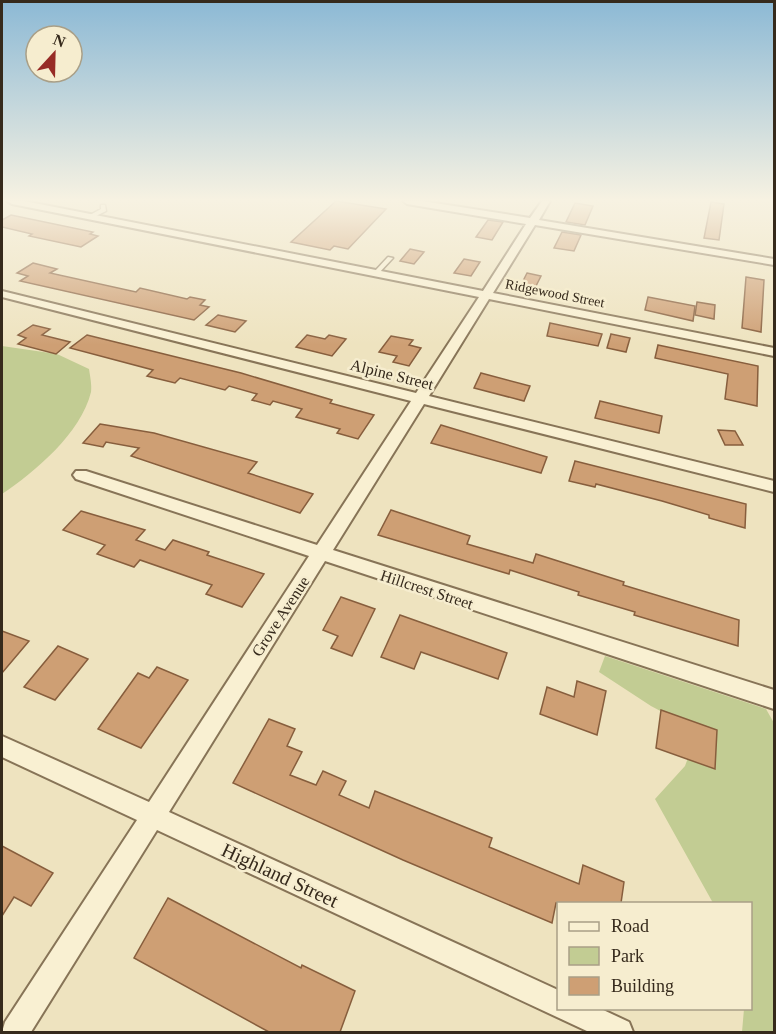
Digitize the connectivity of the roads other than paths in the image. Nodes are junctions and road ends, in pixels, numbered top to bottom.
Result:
1 (258, 249) edge
2 (514, 249) edge
3 (699, 249) edge
4 (390, 258) dead end
5 (774, 262) edge
6 (376, 273) junction
7 (2, 294) edge
8 (486, 294) junction
9 (774, 352) edge
10 (419, 397) junction
11 (81, 475) dead end
12 (774, 487) edge
13 (320, 554) junction
14 (774, 700) edge
15 (2, 746) edge
16 (152, 816) junction
17 (557, 1004) edge
18 (571, 1010) edge
19 (15, 1032) edge
20 (619, 1032) edge

1 - 6 street, Ridgewood Street
2 - 8 street, Grove Avenue
3 - 5 street
4 - 6 lane
6 - 8 street, Ridgewood Street
7 - 10 street, Alpine Street
8 - 9 street, Ridgewood Street
8 - 10 street, Grove Avenue
10 - 12 street, Alpine Street
10 - 13 street, Grove Avenue
11 - 13 street, Hillcrest Street
13 - 14 street, Hillcrest Street
13 - 16 street, Grove Avenue
15 - 16 street, Highland Street
16 - 17 street, Highland Street
16 - 19 street, Grove Avenue
18 - 20 street

